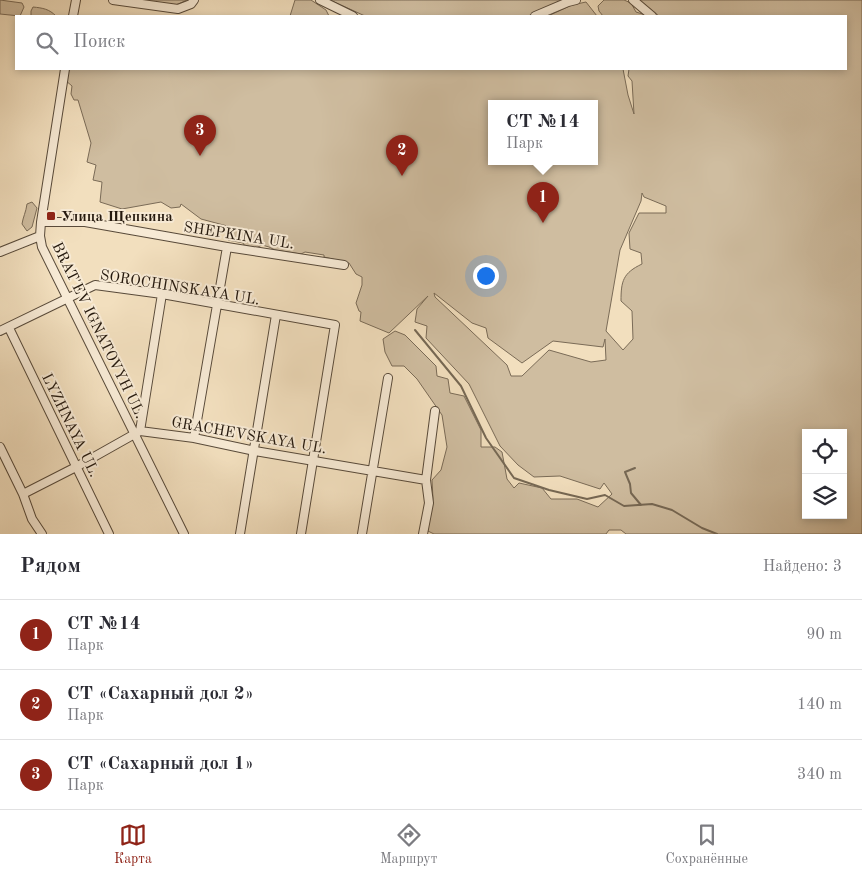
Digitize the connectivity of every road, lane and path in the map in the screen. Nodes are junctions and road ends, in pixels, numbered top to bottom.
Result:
1 (76, 0) edge
2 (113, 0) edge
3 (320, 0) edge
4 (576, 0) edge
5 (633, 0) edge
6 (192, 2) edge
7 (73, 15) edge
8 (351, 15) edge
9 (537, 15) edge
10 (651, 15) edge
11 (65, 70) edge
12 (41, 222) junction
13 (40, 236) junction
14 (227, 247) junction
15 (0, 252) edge
16 (344, 266) dead end
17 (162, 294) junction
18 (67, 298) junction
19 (217, 305) junction
20 (276, 316) junction
21 (9, 328) junction
22 (0, 331) edge
23 (388, 378) dead end
24 (436, 411) dead end
25 (137, 432) junction
26 (194, 438) junction
27 (0, 447) edge
28 (255, 451) junction
29 (314, 461) junction
30 (76, 467) junction
31 (373, 472) junction
32 (426, 480) junction
33 (22, 494) junction
34 (42, 534) edge
35 (109, 534) edge
36 (184, 534) edge
37 (240, 534) edge
38 (301, 534) edge
39 (362, 534) edge
40 (424, 534) edge

1 - 7 street
2 - 6 street
3 - 8 street
4 - 9 street
5 - 10 street
11 - 12 street, BRAT'EV IGNATOVYH UL.
12 - 13 street, BRAT'EV IGNATOVYH UL.
12 - 14 street, SHEPKINA UL.
13 - 15 street
13 - 18 street, BRAT'EV IGNATOVYH UL.
14 - 16 street, SHEPKINA UL.
14 - 19 street
17 - 18 street, SOROCHINSKAYA UL.
17 - 19 street, SOROCHINSKAYA UL.
17 - 25 street
18 - 21 street, SOROCHINSKAYA UL.
18 - 25 street, BRAT'EV IGNATOVYH UL.
19 - 20 street, SOROCHINSKAYA UL.
19 - 26 street
20 - 28 street
20 - 29 street, SOROCHINSKAYA UL.
21 - 22 street, SOROCHINSKAYA UL.
21 - 30 street, LYZHNAYA UL.
23 - 31 street
24 - 32 street
25 - 26 street, GRACHEVSKAYA UL.
25 - 30 street
25 - 36 street, BRAT'EV IGNATOVYH UL.
26 - 28 street, GRACHEVSKAYA UL.
27 - 33 street
28 - 29 street, GRACHEVSKAYA UL.
28 - 37 street
29 - 31 street, GRACHEVSKAYA UL.
29 - 38 street
30 - 33 street
30 - 35 street, LYZHNAYA UL.
31 - 32 street, GRACHEVSKAYA UL.
31 - 39 street
32 - 40 street
33 - 34 street

